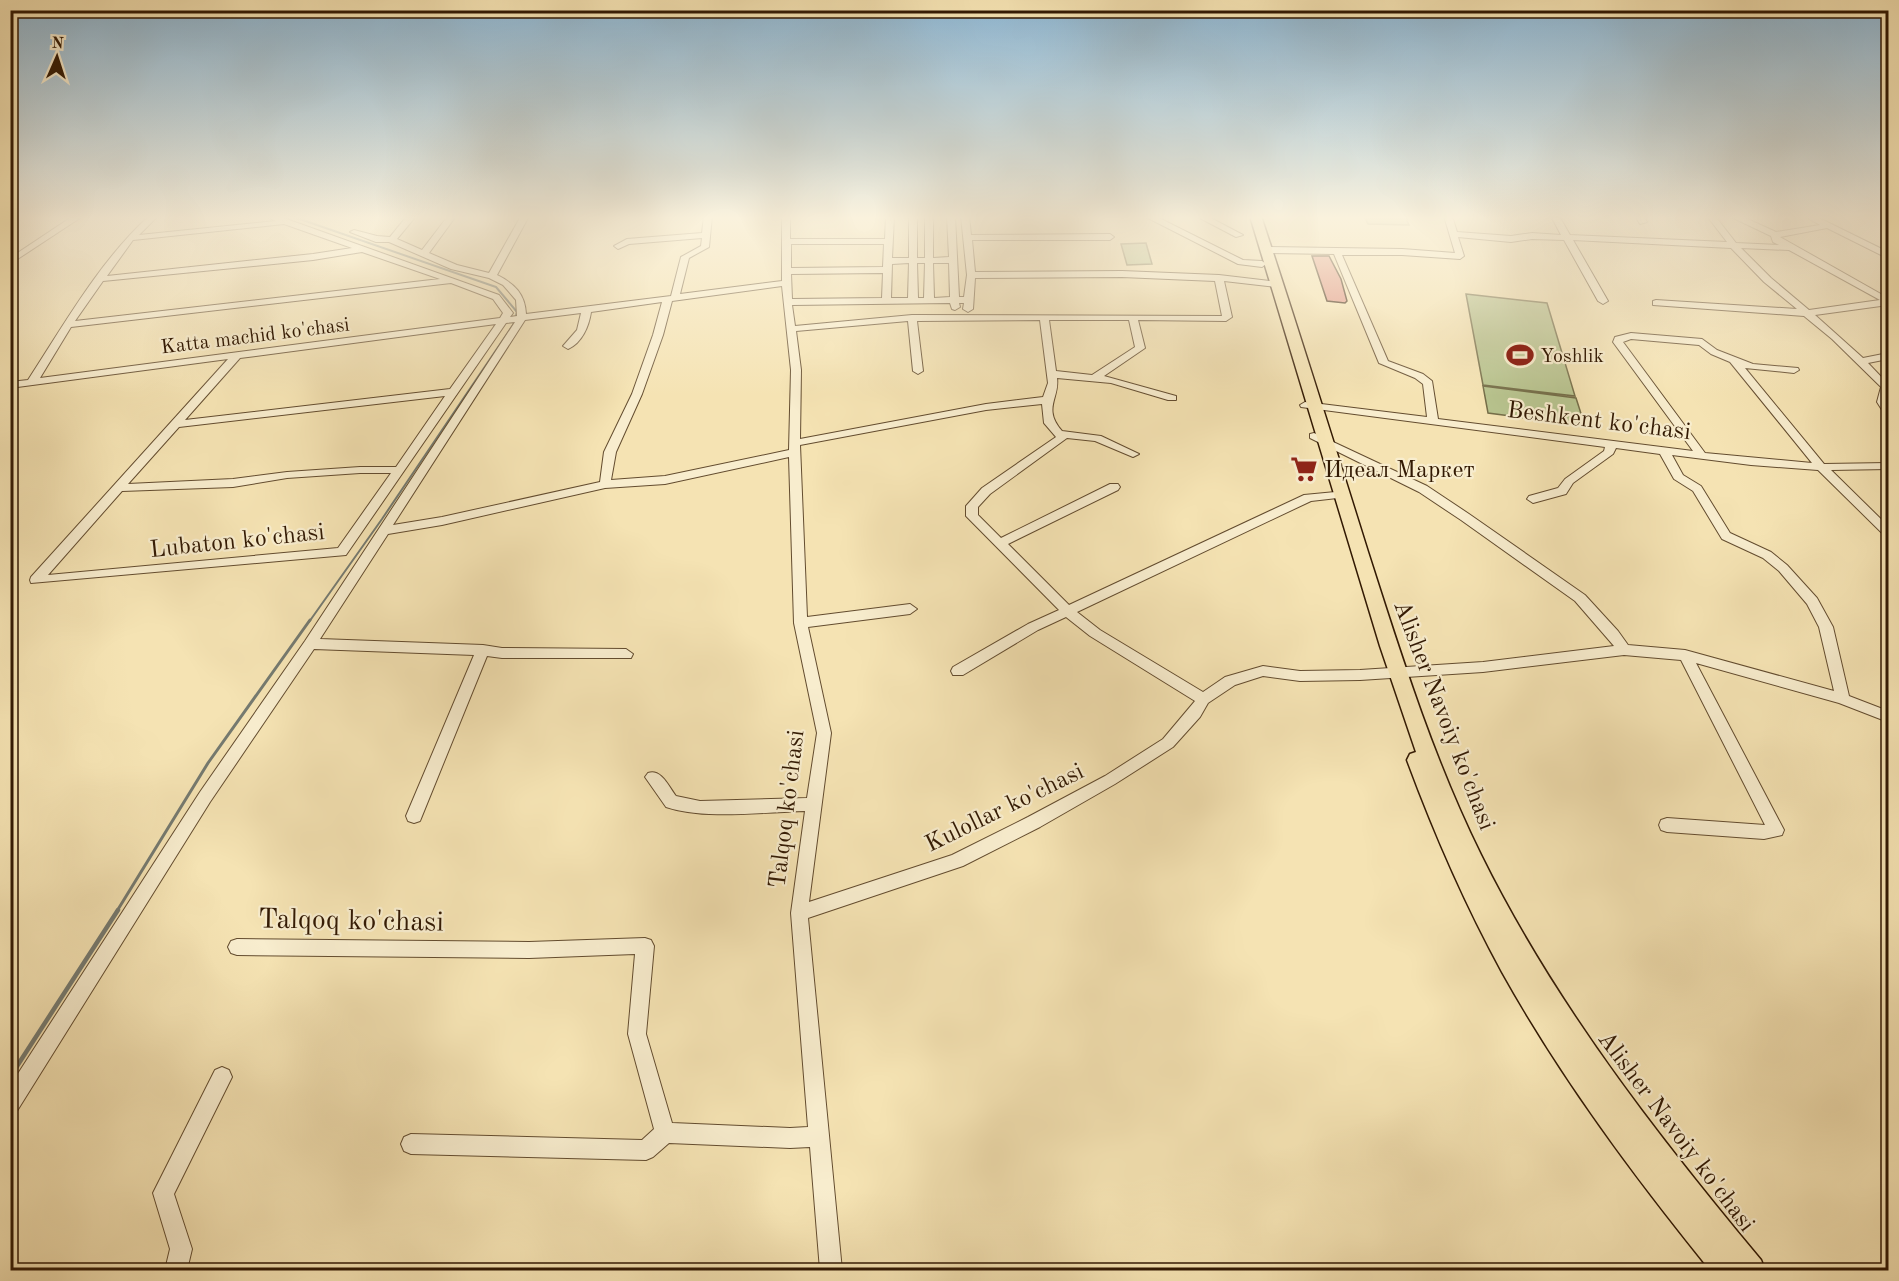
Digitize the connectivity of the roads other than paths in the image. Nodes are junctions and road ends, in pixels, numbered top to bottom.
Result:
1 (971, 275) edge
2 (102, 276) edge
3 (131, 276) edge
4 (437, 276) edge
5 (492, 276) edge
6 (679, 276) edge
7 (797, 276) edge
8 (887, 276) edge
9 (913, 276) edge
10 (929, 276) edge
11 (954, 276) edge
12 (1165, 276) edge
13 (1270, 276) edge
14 (1347, 276) edge
15 (1590, 276) edge
16 (1762, 276) edge
17 (1841, 276) edge
18 (787, 277) junction
19 (1219, 278) junction
20 (100, 279) junction
21 (452, 281) junction
22 (1272, 284) junction
23 (671, 297) junction
24 (929, 300) junction
25 (955, 300) junction
26 (970, 300) junction
27 (886, 301) junction
28 (913, 301) junction
29 (1604, 301) dead end
30 (787, 302) junction
31 (1888, 302) edge
32 (1656, 303) dead end
33 (586, 309) junction
34 (955, 313) dead end
35 (1808, 313) junction
36 (1133, 316) junction
37 (967, 317) junction
38 (1044, 317) junction
39 (522, 318) junction
40 (912, 318) junction
41 (503, 321) junction
42 (68, 325) junction
43 (789, 329) junction
44 (568, 346) dead end
45 (236, 356) junction
46 (1888, 356) edge
47 (1860, 361) junction
48 (1735, 362) junction
49 (1794, 370) dead end
50 (918, 371) dead end
51 (1052, 374) junction
52 (1096, 377) junction
53 (32, 382) junction
54 (1886, 383) edge
55 (10, 385) edge
56 (452, 392) junction
57 (1887, 396) edge
58 (1172, 398) dead end
59 (1047, 400) junction
60 (1310, 406) junction
61 (1888, 411) edge
62 (1433, 421) junction
63 (176, 424) junction
64 (1059, 434) junction
65 (1320, 439) junction
66 (1611, 444) junction
67 (794, 448) junction
68 (1664, 451) junction
69 (1133, 454) dead end
70 (1702, 456) junction
71 (1888, 466) edge
72 (1821, 467) junction
73 (400, 470) junction
74 (605, 483) junction
75 (1114, 487) dead end
76 (118, 488) junction
77 (1337, 494) junction
78 (1533, 499) dead end
79 (382, 531) junction
80 (1888, 532) edge
81 (999, 544) junction
82 (910, 609) dead end
83 (1068, 611) junction
84 (801, 623) junction
85 (310, 644) junction
86 (483, 650) junction
87 (1624, 650) junction
88 (626, 654) dead end
89 (1685, 655) junction
90 (958, 670) dead end
91 (1393, 672) junction
92 (1203, 699) junction
93 (1843, 699) junction
94 (1888, 717) edge
95 (653, 777) dead end
96 (814, 804) junction
97 (414, 816) dead end
98 (1667, 825) dead end
99 (799, 913) junction
100 (237, 947) dead end
101 (1528, 978) junction
102 (222, 1077) dead end
103 (10, 1104) edge
104 (665, 1133) junction
105 (819, 1136) junction
106 (411, 1144) dead end
107 (176, 1270) edge
108 (831, 1270) edge
109 (1728, 1270) edge
110 (1751, 1270) edge

1 - 26 street
2 - 20 street
3 - 20 street
4 - 21 street
5 - 39 street
6 - 23 street
7 - 18 street, Katta machid ko'chasi
8 - 27 street
9 - 28 street
10 - 24 street
11 - 25 street
12 - 19 street
13 - 22 main road, Alisher Navoiy ko'chasi
14 - 62 street
15 - 29 street
16 - 35 street
17 - 31 street
18 - 23 street, Katta machid ko'chasi
18 - 30 street, Talqoq ko'chasi
19 - 22 street
19 - 36 street
20 - 42 street
21 - 41 street
21 - 42 street
22 - 60 main road, Alisher Navoiy ko'chasi
23 - 33 street, Katta machid ko'chasi
23 - 74 street
24 - 25 street
24 - 28 street
25 - 26 street
25 - 34 street
26 - 37 street
27 - 28 street
27 - 30 street
30 - 43 street, Talqoq ko'chasi
31 - 35 street
32 - 35 street
33 - 39 street, Katta machid ko'chasi
33 - 44 street
35 - 47 street
36 - 38 street
36 - 52 street
37 - 38 street
37 - 40 street
38 - 51 street
39 - 41 street, Katta machid ko'chasi
39 - 79 street
40 - 43 street
40 - 50 street
41 - 45 street, Katta machid ko'chasi
41 - 56 street, Lubaton ko'chasi
42 - 53 street
43 - 67 street, Talqoq ko'chasi
45 - 53 street, Katta machid ko'chasi
45 - 63 street
46 - 47 street
47 - 54 street
48 - 49 street
48 - 70 street
48 - 72 street
51 - 52 street
51 - 59 street
52 - 58 street
53 - 55 street, Katta machid ko'chasi
54 - 57 street
56 - 63 street
56 - 73 street, Lubaton ko'chasi
57 - 61 street
59 - 64 street
59 - 67 street
60 - 62 street, Beshkent ko'chasi
60 - 65 main road, Alisher Navoiy ko'chasi
62 - 66 street, Beshkent ko'chasi
63 - 76 street
64 - 69 street
64 - 81 street
65 - 77 main road, Alisher Navoiy ko'chasi
65 - 87 street
66 - 68 street, Beshkent ko'chasi
66 - 78 street
67 - 74 street
67 - 84 street, Talqoq ko'chasi
68 - 70 street, Beshkent ko'chasi
68 - 93 street
70 - 72 street, Beshkent ko'chasi
71 - 72 street, Beshkent ko'chasi
72 - 80 street
73 - 76 street
73 - 76 street, Lubaton ko'chasi
74 - 79 street
75 - 81 street
77 - 83 street
77 - 91 main road, Alisher Navoiy ko'chasi
79 - 85 street
81 - 83 street
82 - 84 street
83 - 90 street
83 - 92 street
84 - 96 street, Talqoq ko'chasi
85 - 86 street
85 - 103 street
86 - 88 street
86 - 97 street
87 - 89 street
87 - 91 street, Kulollar ko'chasi
89 - 93 street
89 - 98 street
91 - 92 street, Kulollar ko'chasi
91 - 101 main road, Alisher Navoiy ko'chasi
92 - 99 street, Kulollar ko'chasi
93 - 94 street
95 - 96 street
96 - 99 street, Talqoq ko'chasi
99 - 105 street, Talqoq ko'chasi
100 - 104 street, Talqoq ko'chasi
101 - 109 main road, Alisher Navoiy ko'chasi
101 - 110 main road, Alisher Navoiy ko'chasi
102 - 107 street
104 - 105 street
104 - 106 street
105 - 108 street, Talqoq ko'chasi

